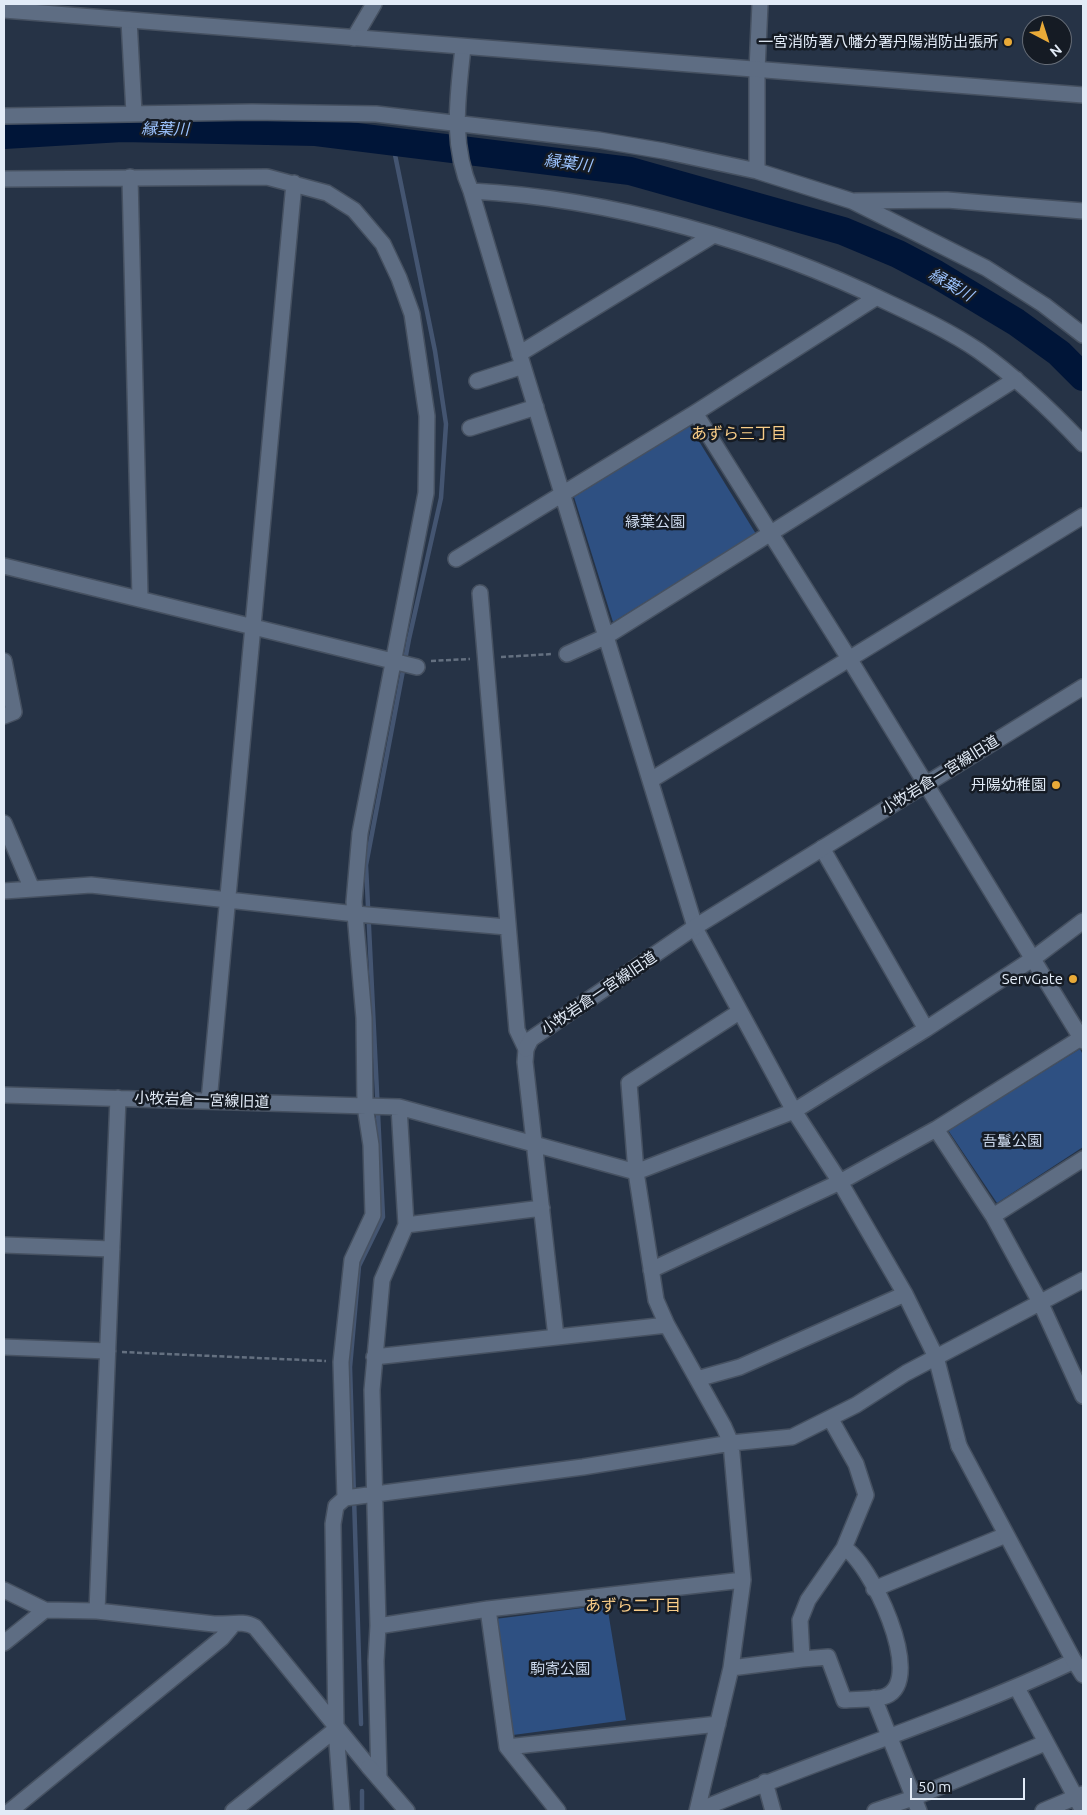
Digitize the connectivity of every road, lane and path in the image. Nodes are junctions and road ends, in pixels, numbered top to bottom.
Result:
1 (374, 4) edge
2 (760, 4) edge
3 (4, 10) edge
4 (129, 20) junction
5 (354, 38) junction
6 (463, 46) junction
7 (757, 70) junction
8 (1083, 95) edge
9 (134, 113) junction
10 (4, 116) edge
11 (456, 124) junction
12 (757, 171) junction
13 (130, 177) junction
14 (4, 179) edge
15 (294, 183) junction
16 (472, 191) junction
17 (852, 202) junction
18 (1083, 211) edge
19 (712, 236) junction
20 (877, 297) junction
21 (1083, 336) edge
22 (521, 360) junction
23 (477, 380) dead end
24 (1016, 380) junction
25 (536, 407) junction
26 (694, 413) junction
27 (470, 428) dead end
28 (1083, 444) edge
29 (564, 494) junction
30 (1083, 516) edge
31 (770, 535) junction
32 (456, 559) dead end
33 (4, 566) edge
34 (480, 593) dead end
35 (140, 597) junction
36 (254, 625) junction
37 (607, 636) junction
38 (567, 654) dead end
39 (4, 660) edge
40 (850, 660) junction
41 (395, 662) junction
42 (416, 667) dead end
43 (1083, 687) edge
44 (4, 716) edge
45 (651, 780) junction
46 (926, 784) junction
47 (4, 823) edge
48 (822, 848) junction
49 (32, 889) junction
50 (4, 891) edge
51 (226, 901) junction
52 (364, 915) junction
53 (1083, 921) edge
54 (507, 927) junction
55 (695, 927) junction
56 (1034, 958) junction
57 (739, 1012) junction
58 (926, 1029) junction
59 (1082, 1040) edge
60 (526, 1049) junction
61 (4, 1094) edge
62 (118, 1098) junction
63 (209, 1101) junction
64 (368, 1106) junction
65 (394, 1107) junction
66 (794, 1111) junction
67 (936, 1129) junction
68 (535, 1142) junction
69 (1083, 1159) edge
70 (636, 1172) junction
71 (840, 1182) junction
72 (542, 1208) junction
73 (992, 1216) junction
74 (406, 1225) junction
75 (4, 1245) edge
76 (112, 1249) junction
77 (651, 1270) junction
78 (1083, 1280) edge
79 (905, 1294) junction
80 (1041, 1304) junction
81 (666, 1325) junction
82 (556, 1337) junction
83 (4, 1347) edge
84 (108, 1351) junction
85 (374, 1357) junction
86 (936, 1357) junction
87 (341, 1362) junction
88 (697, 1379) junction
89 (1083, 1396) edge
90 (830, 1418) junction
91 (731, 1443) junction
92 (370, 1495) junction
93 (346, 1498) junction
94 (1006, 1535) junction
95 (844, 1548) junction
96 (743, 1580) junction
97 (874, 1589) junction
98 (4, 1590) edge
99 (488, 1609) junction
100 (45, 1610) junction
101 (97, 1611) junction
102 (233, 1625) junction
103 (378, 1626) junction
104 (4, 1643) edge
105 (1078, 1658) edge
106 (802, 1659) junction
107 (731, 1668) junction
108 (1083, 1674) edge
109 (1017, 1688) junction
110 (874, 1698) junction
111 (718, 1724) junction
112 (336, 1729) junction
113 (889, 1737) junction
114 (1045, 1743) junction
115 (507, 1747) junction
116 (374, 1773) junction
117 (765, 1782) junction
118 (1081, 1801) edge
119 (916, 1805) edge
120 (10, 1811) edge
121 (233, 1811) edge
122 (342, 1811) edge
123 (407, 1811) edge
124 (558, 1811) edge
125 (697, 1811) edge
126 (773, 1811) edge
127 (875, 1811) edge
128 (1043, 1811) edge

1 - 5 street
2 - 7 street
3 - 4 street
4 - 5 street
4 - 9 street
5 - 6 street
6 - 7 street
6 - 11 street
7 - 8 street
7 - 12 street
9 - 10 street
9 - 11 street
11 - 12 street
11 - 16 street
12 - 17 street
13 - 14 street
13 - 15 street
13 - 35 street
15 - 36 street
15 - 41 street
16 - 19 street
16 - 22 street
17 - 18 street
17 - 21 street
19 - 20 street
19 - 22 street
20 - 24 street
20 - 26 street
22 - 23 street
22 - 25 street
24 - 28 street
24 - 31 street
25 - 27 street
25 - 29 street
26 - 29 street
26 - 31 street
29 - 32 street
29 - 37 street
30 - 40 street
31 - 37 street
31 - 40 street
33 - 35 street
34 - 54 street
35 - 36 street
36 - 41 street
36 - 51 street
37 - 38 street
37 - 45 street
39 - 44 street
40 - 45 street
40 - 46 street
41 - 42 street
41 - 52 street
43 - 46 street, 小牧岩倉一宮線旧道
45 - 55 street
46 - 48 street, 小牧岩倉一宮線旧道
46 - 56 street
47 - 49 street
48 - 55 street, 小牧岩倉一宮線旧道
48 - 58 street
49 - 50 street
49 - 51 street
51 - 52 street
51 - 63 street
52 - 54 street
52 - 64 street
53 - 56 street
54 - 60 street
55 - 57 street
55 - 60 street, 小牧岩倉一宮線旧道
56 - 58 street
56 - 59 street
57 - 66 street
57 - 70 street
58 - 66 street
59 - 67 street
60 - 68 street
61 - 62 street, 小牧岩倉一宮線旧道
62 - 63 street, 小牧岩倉一宮線旧道
62 - 76 street
63 - 64 street, 小牧岩倉一宮線旧道
64 - 65 street, 小牧岩倉一宮線旧道
64 - 87 street
65 - 68 street, 小牧岩倉一宮線旧道
65 - 74 street
66 - 70 street
66 - 71 street
67 - 71 street
67 - 73 street
68 - 70 street, 小牧岩倉一宮線旧道
68 - 72 street
69 - 73 street
70 - 77 street
71 - 77 street
71 - 79 street
72 - 74 street
72 - 82 street
73 - 80 street
74 - 85 street
75 - 76 street
76 - 84 street
77 - 81 street
78 - 80 street
79 - 86 street
79 - 88 street
80 - 86 street
80 - 89 street
81 - 82 street
81 - 88 street
82 - 85 street
83 - 84 street
84 - 87 path
84 - 101 street
85 - 92 street
86 - 90 street
86 - 94 street
87 - 93 street
88 - 91 street
90 - 91 street
90 - 95 street
91 - 92 street
91 - 96 street
92 - 93 street
92 - 103 street
93 - 112 street
94 - 97 street
94 - 105 street
95 - 97 street
95 - 106 street
96 - 99 street
96 - 107 street
97 - 110 street
98 - 100 street
99 - 103 street
99 - 115 street
100 - 101 street
100 - 104 street
101 - 102 street
102 - 112 street
102 - 120 street
103 - 116 street
105 - 108 street
105 - 109 street
106 - 107 street
106 - 110 street
107 - 111 street
109 - 113 street
109 - 114 street
110 - 113 street
111 - 115 street
111 - 125 street
112 - 116 street
112 - 121 street
112 - 122 street
113 - 117 street
113 - 119 street
114 - 118 street
114 - 119 street
115 - 124 street
116 - 123 street
117 - 125 street
117 - 126 street
118 - 128 street
119 - 127 street

